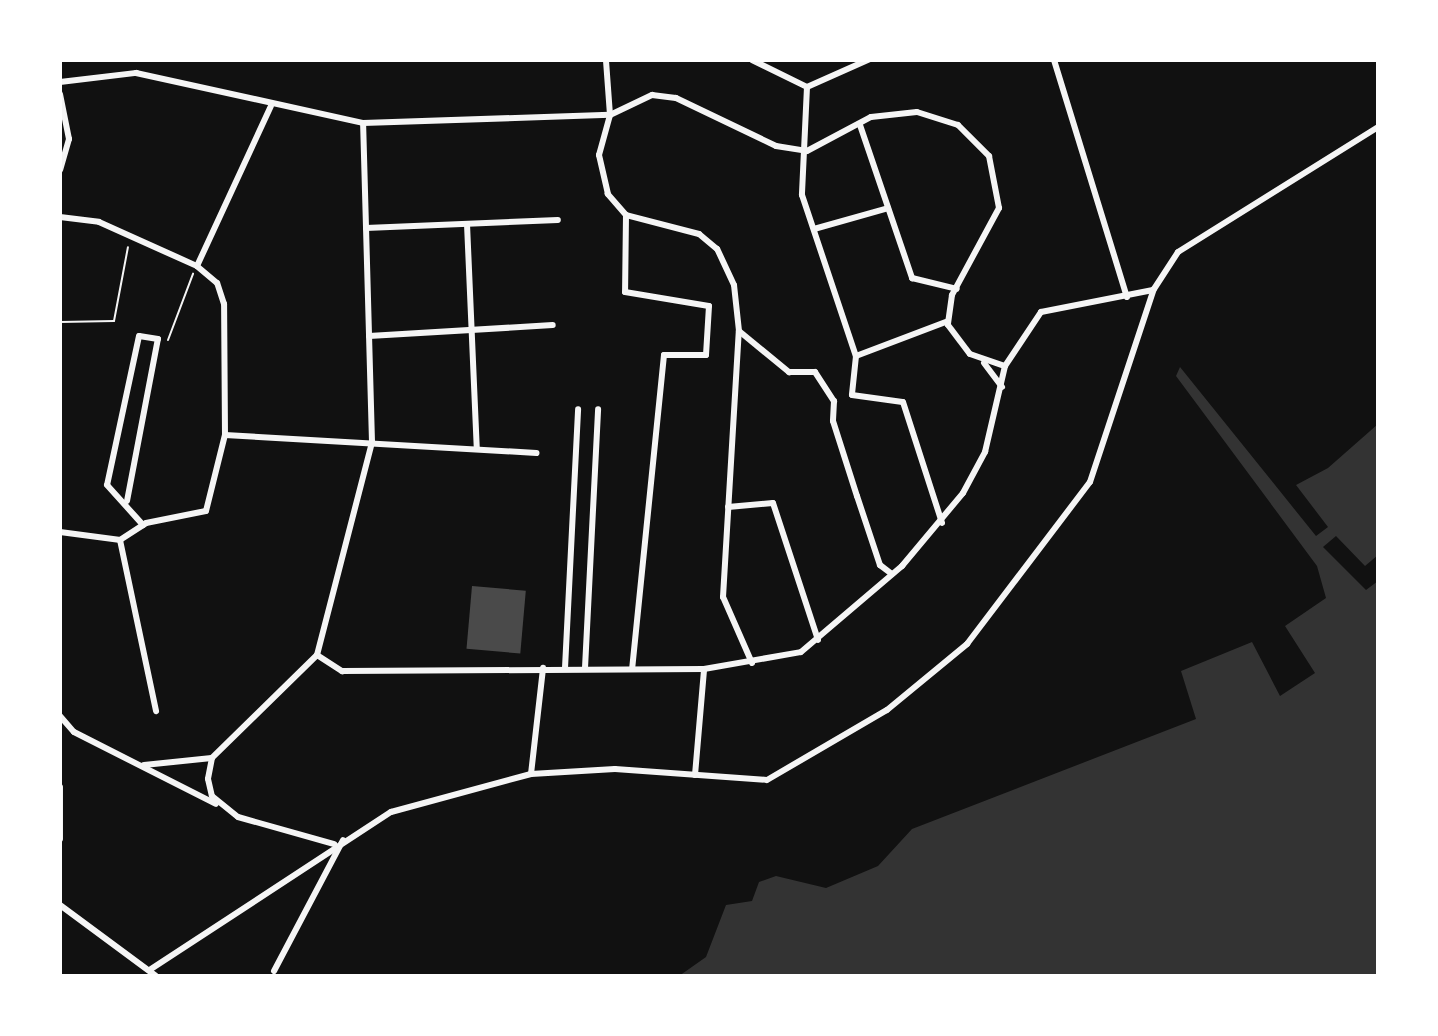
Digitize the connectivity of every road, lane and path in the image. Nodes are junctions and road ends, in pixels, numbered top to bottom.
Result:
1 (606, 60) edge
2 (752, 60) edge
3 (868, 60) edge
4 (1054, 60) edge
5 (60, 82) edge
6 (807, 87) junction
7 (60, 94) edge
8 (271, 106) junction
9 (610, 115) junction
10 (363, 123) junction
11 (860, 125) junction
12 (1378, 127) edge
13 (807, 151) junction
14 (60, 170) edge
15 (888, 208) junction
16 (626, 215) junction
17 (60, 217) edge
18 (558, 220) dead end
19 (467, 224) junction
20 (366, 228) junction
21 (814, 229) junction
22 (130, 236) junction
23 (197, 266) junction
24 (957, 289) junction
25 (1154, 289) junction
26 (1127, 297) junction
27 (948, 321) junction
28 (60, 322) edge
29 (553, 325) dead end
30 (472, 330) junction
31 (739, 331) junction
32 (369, 336) junction
33 (158, 339) junction
34 (856, 356) junction
35 (984, 363) junction
36 (1005, 366) junction
37 (1002, 387) junction
38 (852, 395) junction
39 (834, 401) junction
40 (578, 409) dead end
41 (598, 409) dead end
42 (225, 435) junction
43 (372, 442) junction
44 (477, 449) junction
45 (536, 453) dead end
46 (127, 501) junction
47 (728, 507) junction
48 (942, 523) junction
49 (143, 525) junction
50 (60, 532) edge
51 (120, 540) junction
52 (880, 565) junction
53 (892, 574) junction
54 (881, 584) junction
55 (818, 640) junction
56 (317, 655) junction
57 (752, 663) junction
58 (543, 668) junction
59 (565, 668) junction
60 (585, 668) junction
61 (632, 668) junction
62 (704, 669) junction
63 (156, 711) dead end
64 (60, 716) edge
65 (212, 758) junction
66 (144, 765) junction
67 (531, 774) junction
68 (695, 775) junction
69 (60, 787) edge
70 (222, 807) junction
71 (344, 837) junction
72 (60, 839) edge
73 (334, 844) junction
74 (60, 905) edge
75 (151, 969) junction
76 (274, 971) dead end
77 (156, 976) edge

1 - 9 street
2 - 6 street
3 - 6 street
4 - 26 street
5 - 8 street
6 - 13 street
7 - 14 street
8 - 10 street
8 - 23 street
9 - 10 street
9 - 13 street
9 - 16 street
10 - 20 street
11 - 13 street
11 - 15 street
11 - 24 street
12 - 25 street
13 - 21 street
15 - 21 street
15 - 24 street
16 - 31 street
16 - 61 street
17 - 22 street
18 - 19 street
19 - 20 street
19 - 30 street
20 - 32 street
21 - 34 street
22 - 23 street
22 - 28 path
23 - 33 path
23 - 42 street
24 - 27 street
25 - 26 street
25 - 68 street
26 - 36 street
27 - 34 street
27 - 35 street
29 - 30 street
30 - 32 street
30 - 44 street
31 - 39 street
31 - 47 street
32 - 43 street
33 - 46 street
33 - 46 street
34 - 38 street
35 - 36 street
35 - 37 street
36 - 37 street
37 - 48 street
38 - 39 street
38 - 48 street
39 - 52 street
40 - 59 street
41 - 60 street
42 - 43 street
42 - 49 street
43 - 44 street
43 - 56 street
44 - 45 street
46 - 49 street
47 - 55 street
47 - 57 street
48 - 53 street
49 - 51 street
50 - 51 street
51 - 63 street
52 - 53 street
52 - 54 street
53 - 54 street
54 - 55 street
55 - 57 street
56 - 58 street
56 - 65 street
57 - 62 street
58 - 59 street
58 - 67 street
59 - 60 street
60 - 61 street
61 - 62 street
62 - 68 street
64 - 66 street
65 - 66 street
65 - 70 street
66 - 70 street
67 - 68 street
67 - 71 street
69 - 72 street
70 - 73 street
71 - 73 street
71 - 76 street
73 - 75 street
74 - 75 street
75 - 77 street

